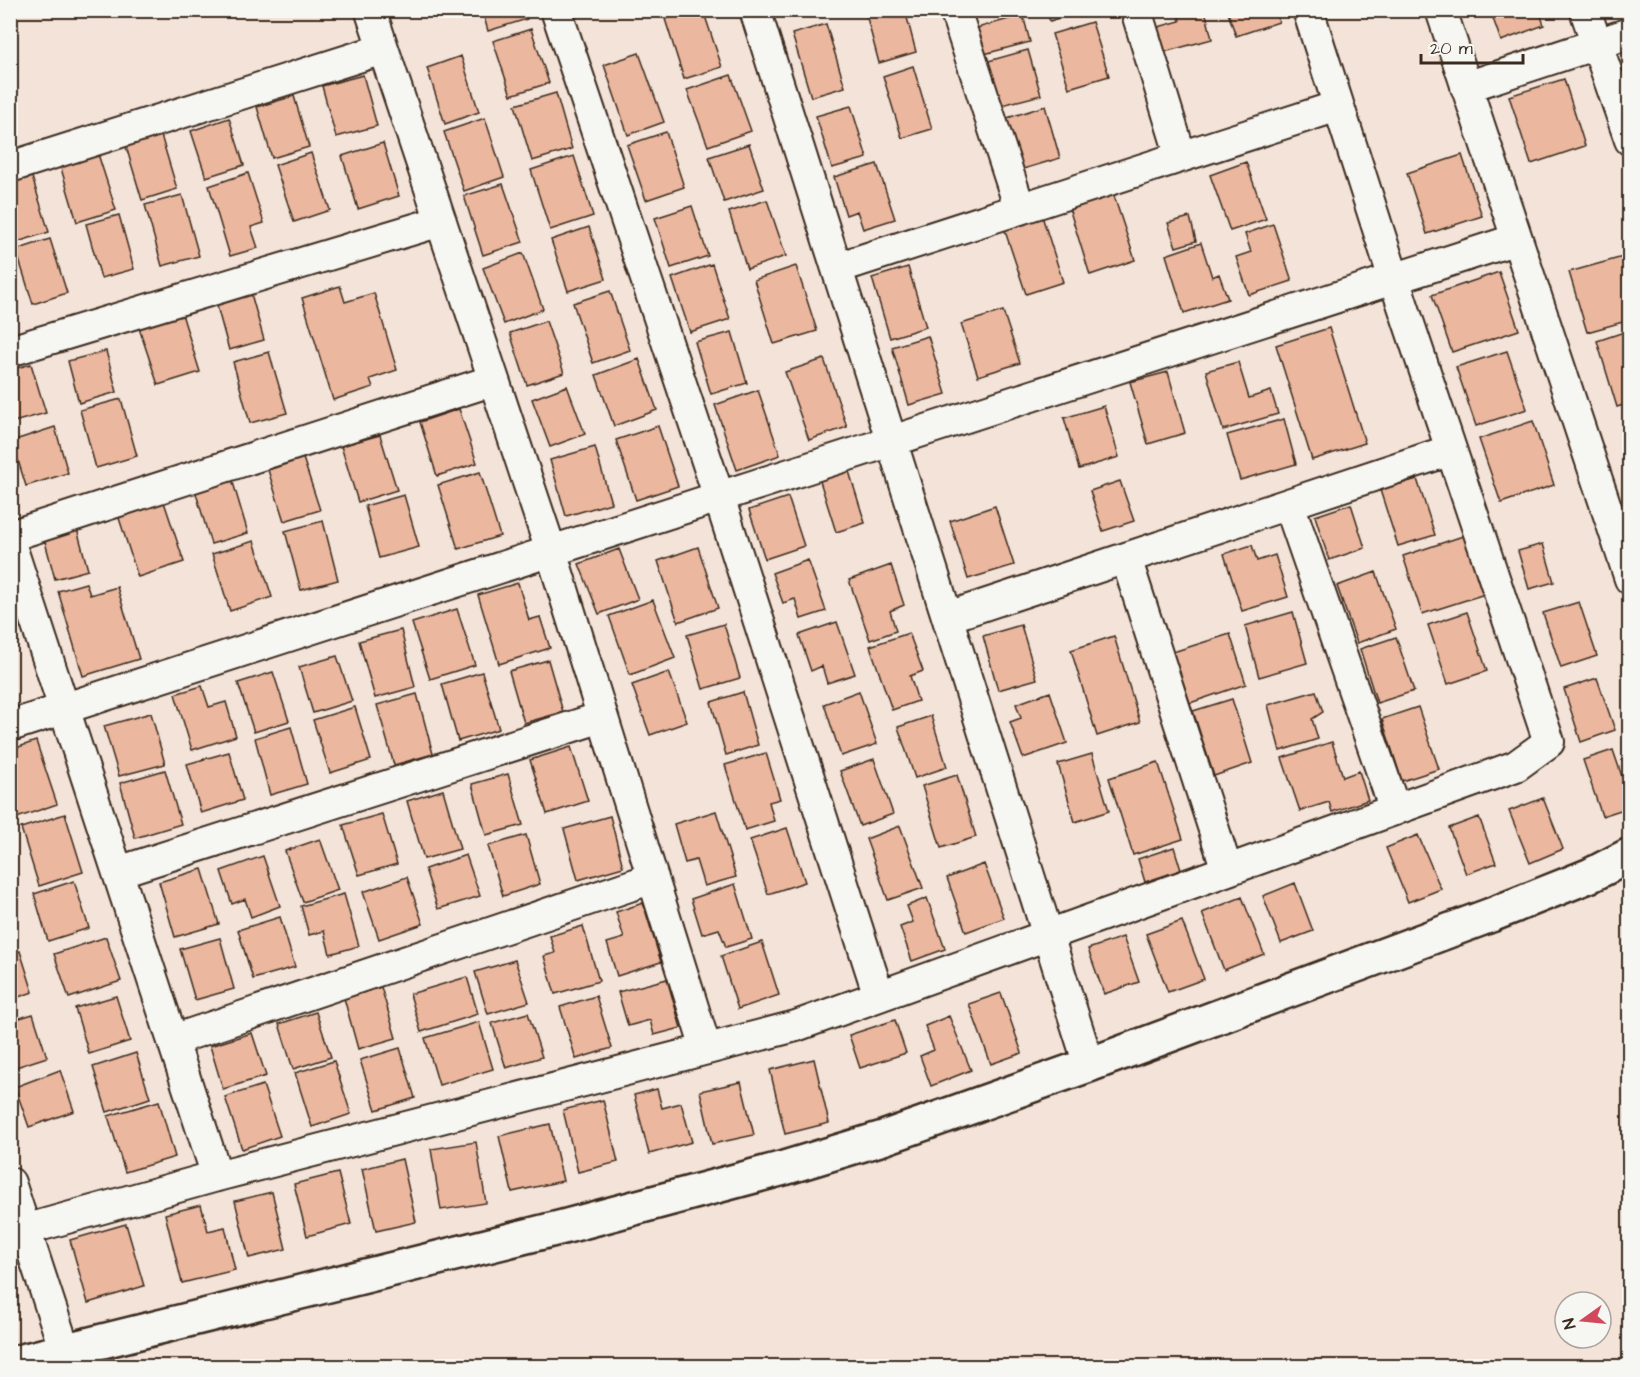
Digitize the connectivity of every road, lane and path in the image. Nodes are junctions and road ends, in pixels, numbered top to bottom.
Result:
1 (374, 10) edge
2 (556, 10) edge
3 (755, 10) edge
4 (955, 10) edge
5 (1136, 10) edge
6 (1308, 10) edge
7 (1441, 10) edge
8 (1585, 10) edge
9 (1629, 33) edge
10 (1596, 44) junction
11 (383, 49) junction
12 (1466, 87) junction
13 (1338, 106) junction
14 (1629, 140) edge
15 (1181, 157) junction
16 (10, 167) edge
17 (1020, 209) junction
18 (441, 220) junction
19 (1517, 239) junction
20 (837, 268) junction
21 (1394, 279) junction
22 (10, 351) edge
23 (494, 380) junction
24 (892, 441) junction
25 (1451, 450) junction
26 (719, 497) junction
27 (1288, 504) junction
28 (10, 536) edge
29 (10, 543) edge
30 (551, 551) junction
31 (1126, 558) junction
32 (1629, 579) edge
33 (948, 617) junction
34 (65, 709) junction
35 (603, 717) junction
36 (10, 726) edge
37 (1395, 810) junction
38 (1629, 855) edge
39 (1227, 870) junction
40 (118, 872) junction
41 (653, 878) junction
42 (1049, 935) junction
43 (879, 996) junction
44 (173, 1040) junction
45 (706, 1049) junction
46 (1089, 1065) junction
47 (217, 1176) junction
48 (10, 1183) edge
49 (18, 1232) edge
50 (65, 1351) junction
51 (10, 1364) edge

1 - 11 street
2 - 26 street
3 - 20 street
4 - 17 street
5 - 15 street
6 - 13 street
7 - 12 street
8 - 10 street
9 - 10 street
10 - 12 street
10 - 14 street
11 - 16 street
11 - 18 street
12 - 19 street
13 - 15 street
13 - 21 street
15 - 17 street
17 - 20 street
18 - 22 street
18 - 23 street
19 - 21 street
19 - 32 street
20 - 24 street
21 - 24 street
21 - 25 street
23 - 28 street
23 - 30 street
24 - 26 street
24 - 33 street
25 - 27 street
25 - 37 street
26 - 30 street
26 - 43 street
27 - 31 street
27 - 37 street
29 - 34 street
30 - 34 street
30 - 35 street
31 - 33 street
31 - 39 street
33 - 42 street
34 - 36 street
34 - 40 street
35 - 40 street
35 - 41 street
37 - 39 street
38 - 46 street
39 - 42 street
40 - 44 street
41 - 44 street
41 - 45 street
42 - 43 street
42 - 46 street
43 - 45 street
44 - 47 street
45 - 47 street
46 - 50 street
47 - 49 street
48 - 49 street
49 - 50 street
50 - 51 street

